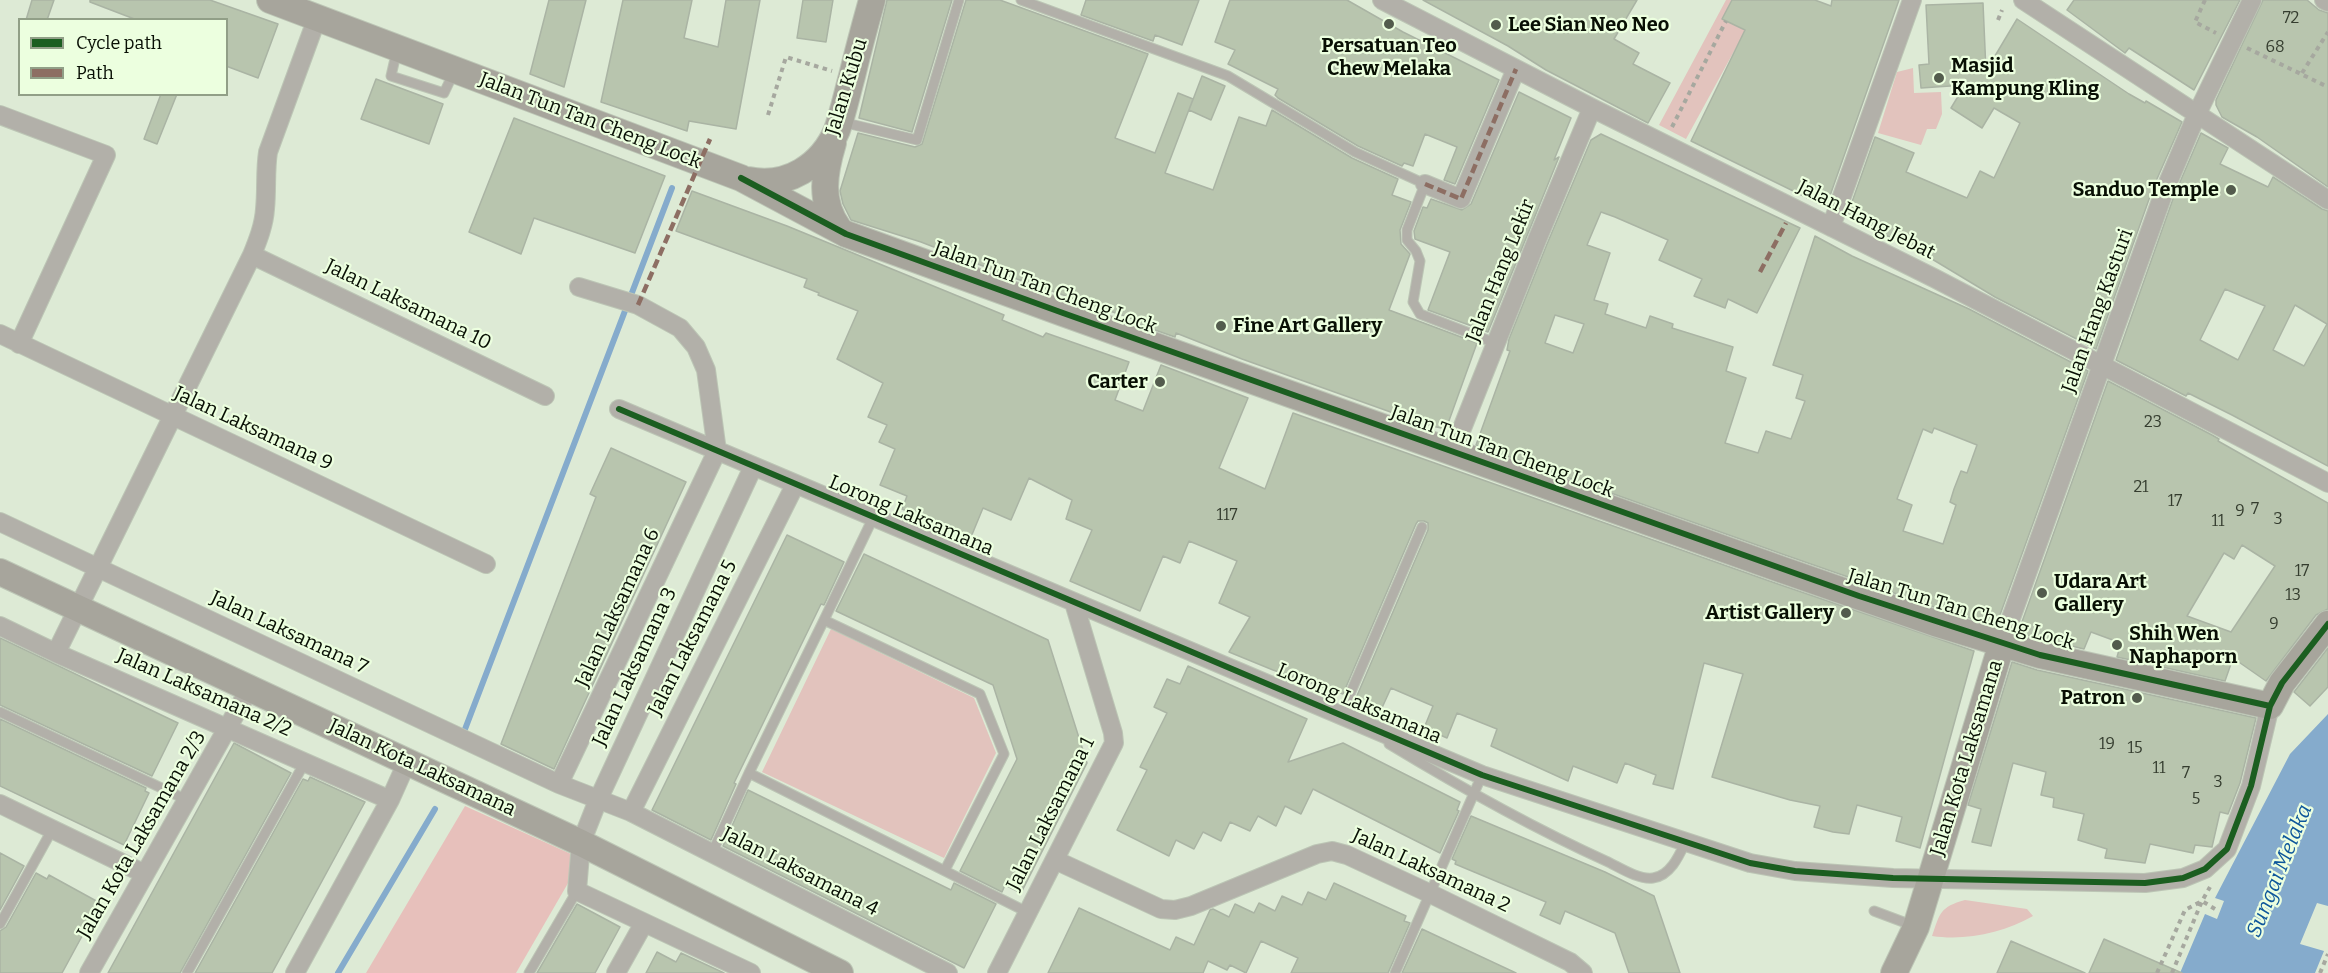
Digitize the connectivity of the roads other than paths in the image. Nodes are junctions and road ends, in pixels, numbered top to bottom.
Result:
1 (270, 0) edge
2 (872, 0) edge
3 (959, 0) edge
4 (1021, 0) edge
5 (1382, 0) edge
6 (1912, 0) edge
7 (2023, 0) edge
8 (2252, 0) edge
9 (317, 18) junction
10 (1516, 69) junction
11 (1592, 108) junction
12 (2197, 114) junction
13 (0, 115) edge
14 (838, 126) junction
15 (741, 178) junction
16 (1425, 184) junction
17 (2328, 200) edge
18 (1831, 227) junction
19 (839, 229) junction
20 (252, 255) junction
21 (579, 287) dead end
22 (0, 334) edge
23 (1495, 343) junction
24 (19, 344) junction
25 (2102, 366) junction
26 (545, 396) dead end
27 (619, 409) dead end
28 (172, 416) junction
29 (717, 451) junction
30 (1453, 451) junction
31 (753, 467) junction
32 (2328, 483) edge
33 (795, 485) junction
34 (873, 518) junction
35 (0, 522) edge
36 (1422, 527) dead end
37 (486, 564) dead end
38 (99, 569) junction
39 (0, 572) edge
40 (1074, 603) junction
41 (79, 609) junction
42 (824, 620) junction
43 (2328, 624) edge
44 (0, 626) edge
45 (2002, 643) junction
46 (56, 653) junction
47 (250, 688) junction
48 (2270, 706) junction
49 (0, 712) edge
50 (1341, 715) junction
51 (229, 728) junction
52 (305, 762) junction
53 (407, 762) junction
54 (748, 773) junction
55 (1482, 775) junction
56 (559, 784) junction
57 (1474, 795) junction
58 (187, 800) junction
59 (390, 800) junction
60 (597, 800) junction
61 (0, 804) edge
62 (631, 812) junction
63 (52, 830) junction
64 (581, 843) junction
65 (1685, 843) junction
66 (712, 853) junction
67 (1055, 860) junction
68 (945, 870) junction
69 (145, 874) junction
70 (1931, 878) junction
71 (577, 891) junction
72 (1431, 894) junction
73 (1874, 911) dead end
74 (1027, 912) junction
75 (644, 923) junction
76 (0, 924) edge
77 (1916, 927) junction
78 (88, 973) edge
79 (187, 973) edge
80 (294, 973) edge
81 (529, 973) edge
82 (616, 973) edge
83 (750, 973) edge
84 (840, 973) edge
85 (948, 973) edge
86 (997, 973) edge
87 (1395, 973) edge
88 (1583, 973) edge
89 (1894, 973) edge

1 - 9 street, Jalan Tun Tan Cheng Lock
2 - 14 street, Jalan Kubu
3 - 14 lane
4 - 16 lane
5 - 10 street, Jalan Hang Jebat
6 - 18 street
7 - 12 street
8 - 12 street, Jalan Hang Kasturi
9 - 15 street, Jalan Tun Tan Cheng Lock
9 - 20 street
10 - 11 street, Jalan Hang Jebat
10 - 16 street
11 - 18 street, Jalan Hang Jebat
11 - 23 street, Jalan Hang Lekir
12 - 17 street
12 - 25 street, Jalan Hang Kasturi
13 - 24 street
14 - 15 street, Jalan Kubu
14 - 19 street
15 - 19 street, Jalan Tun Tan Cheng Lock
16 - 23 lane
18 - 25 street, Jalan Hang Jebat
19 - 30 street, Jalan Tun Tan Cheng Lock
20 - 26 street, Jalan Laksamana 10
20 - 28 street
21 - 29 street
22 - 24 street, Jalan Laksamana 9
23 - 30 street, Jalan Hang Lekir
24 - 28 street, Jalan Laksamana 9
25 - 32 street, Jalan Hang Jebat
25 - 45 street, Jalan Hang Kasturi
27 - 29 street, Lorong Laksamana
28 - 37 street, Jalan Laksamana 9
28 - 38 street
29 - 31 street, Lorong Laksamana
29 - 56 street, Jalan Laksamana 6
30 - 45 street, Jalan Tun Tan Cheng Lock
31 - 33 street, Lorong Laksamana
31 - 60 street, Jalan Laksamana 3
33 - 34 street, Lorong Laksamana
33 - 62 street, Jalan Laksamana 5
34 - 40 street, Lorong Laksamana
34 - 42 lane
35 - 38 street, Jalan Laksamana 7
36 - 50 lane
38 - 41 street
38 - 56 street, Jalan Laksamana 7
39 - 41 street, Jalan Kota Laksamana
40 - 50 street, Lorong Laksamana
40 - 67 street, Jalan Laksamana 1
41 - 46 street
41 - 47 street, Jalan Kota Laksamana
42 - 54 lane
42 - 68 lane
43 - 48 street
44 - 46 street, Jalan Laksamana 2/2
45 - 48 street, Jalan Tun Tan Cheng Lock
45 - 70 street, Jalan Kota Laksamana
46 - 51 street, Jalan Laksamana 2/2
47 - 51 street, Jalan Kota Laksamana 2/3
47 - 53 street, Jalan Kota Laksamana
48 - 70 street, Lorong Laksamana
49 - 58 lane
50 - 55 street, Lorong Laksamana
50 - 57 lane
51 - 52 street, Jalan Laksamana 2/2
51 - 58 street, Jalan Kota Laksamana 2/3
52 - 59 street, Jalan Laksamana 2/2
52 - 79 lane
53 - 59 street
53 - 64 street, Jalan Kota Laksamana
54 - 66 lane
54 - 68 lane
55 - 57 lane
55 - 65 street, Lorong Laksamana
56 - 60 street, Jalan Laksamana 7
57 - 65 lane
57 - 72 lane
58 - 69 street, Jalan Kota Laksamana 2/3
59 - 80 street
60 - 62 street, Jalan Laksamana 4
60 - 64 street, Jalan Laksamana 3
61 - 63 street
62 - 66 street, Jalan Laksamana 4
63 - 69 street
63 - 76 lane
64 - 71 street, Jalan Laksamana 3
64 - 84 street, Jalan Kota Laksamana
65 - 70 street, Lorong Laksamana
66 - 85 street, Jalan Laksamana 4
67 - 72 street, Jalan Laksamana 2
67 - 74 street, Jalan Laksamana 1
68 - 74 lane
69 - 78 street, Jalan Kota Laksamana 2/3
70 - 77 street, Jalan Kota Laksamana
71 - 75 street
71 - 81 lane
72 - 87 lane
72 - 88 street, Jalan Laksamana 2
73 - 77 lane
74 - 86 street, Jalan Laksamana 1
75 - 82 street
75 - 83 street
77 - 89 street, Jalan Kota Laksamana

